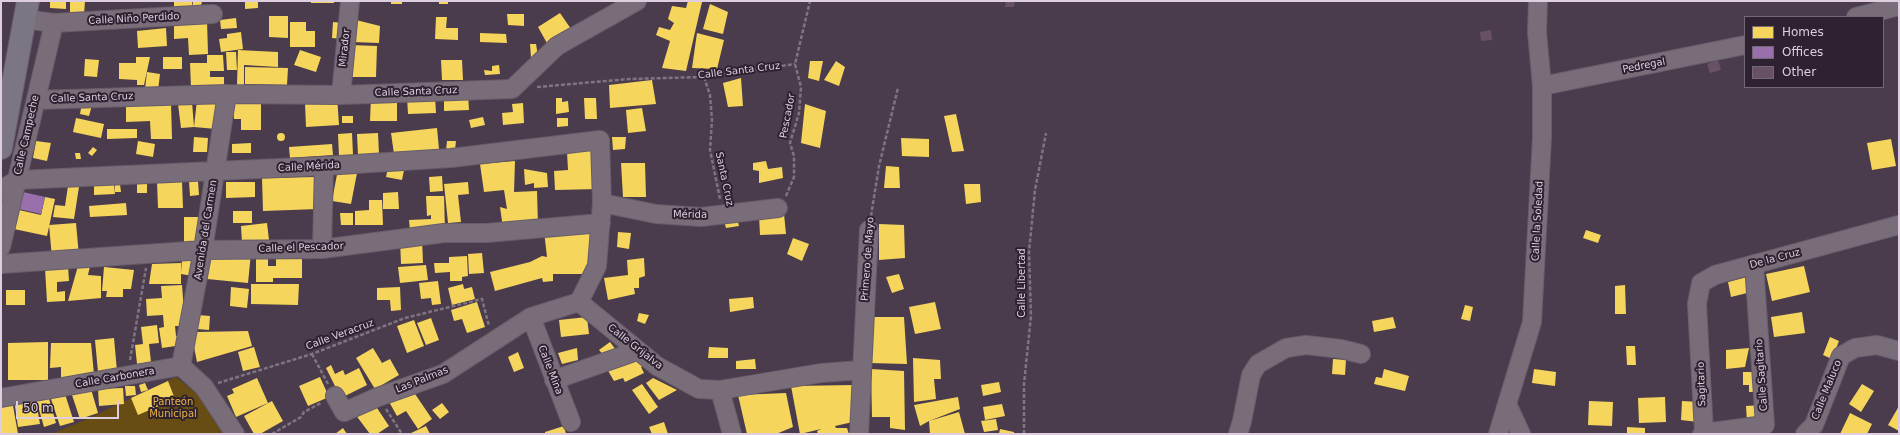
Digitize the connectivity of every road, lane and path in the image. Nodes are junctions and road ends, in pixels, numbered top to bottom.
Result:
1 (350, 1) edge
2 (637, 1) edge
3 (810, 1) edge
4 (1538, 1) edge
5 (1899, 6) edge
6 (26, 10) edge
7 (213, 14) dead end
8 (1860, 16) edge
9 (54, 23) junction
10 (1744, 45) edge
11 (795, 64) junction
12 (704, 77) junction
13 (1542, 86) junction
14 (898, 88) dead end
15 (512, 89) junction
16 (227, 94) junction
17 (341, 95) junction
18 (36, 100) junction
19 (1046, 133) dead end
20 (1, 148) edge
21 (324, 166) junction
22 (215, 171) junction
23 (17, 180) junction
24 (1, 190) edge
25 (602, 203) junction
26 (778, 208) joint
27 (724, 214) junction
28 (600, 223) junction
29 (1899, 225) edge
30 (869, 230) joint
31 (1, 247) edge
32 (322, 249) junction
33 (203, 250) junction
34 (149, 254) junction
35 (1, 264) edge
36 (1754, 264) junction
37 (579, 302) junction
38 (530, 317) junction
39 (1700, 332) joint
40 (492, 341) junction
41 (635, 348) junction
42 (1899, 351) edge
43 (312, 354) junction
44 (1361, 354) dead end
45 (181, 366) junction
46 (861, 370) junction
47 (128, 376) junction
48 (554, 380) junction
49 (204, 388) junction
50 (720, 390) junction
51 (335, 396) junction
52 (378, 397) junction
53 (1, 398) edge
54 (1507, 404) junction
55 (571, 422) dead end
56 (1703, 433) edge
57 (235, 434) edge
58 (272, 434) edge
59 (402, 434) edge
60 (732, 434) edge
61 (859, 434) edge
62 (1024, 434) edge
63 (1238, 434) edge
64 (1498, 434) edge
65 (1521, 434) edge
66 (1804, 434) edge

1 - 17 street, Mirador
2 - 15 street
3 - 11 path, Pescador
4 - 13 street, Calle la Soledad
5 - 8 street
6 - 9 street, Calle Niño Perdido
6 - 20 main road
7 - 9 street, Calle Niño Perdido
9 - 18 street, Calle Campeche
10 - 13 street, Pedregal
11 - 12 path, Calle Santa Cruz
11 - 26 path, Pescador
12 - 15 path, Calle Santa Cruz
12 - 27 path, Santa Cruz
13 - 54 street, Calle la Soledad
14 - 30 path, Primero de Mayo
15 - 17 street, Calle Santa Cruz
16 - 17 street, Calle Santa Cruz
16 - 18 street, Calle Santa Cruz
16 - 22 street, Avenida del Carmen
18 - 23 street, Calle Campeche
19 - 62 path, Calle Libertad
21 - 22 street, Calle Mérida
21 - 25 street, Calle Mérida
21 - 32 street
22 - 23 street, Calle Mérida
22 - 33 street, Avenida del Carmen
23 - 24 street
23 - 31 street, Calle Campeche
25 - 27 street, Mérida
25 - 28 street
26 - 27 street, Mérida
28 - 32 street, Calle el Pescador
28 - 37 street
29 - 36 street, De la Cruz
30 - 46 street, Primero de Mayo
32 - 33 street, Calle el Pescador
33 - 34 street, Calle el Pescador
33 - 45 street, Avenida del Carmen
34 - 35 street, Calle el Pescador
34 - 47 path
36 - 39 street, De la Cruz
36 - 56 street, Calle Sagitario
37 - 38 street, Las Palmas
37 - 41 street, Calle Grijalva
38 - 40 street, Las Palmas
38 - 48 street, Calle Mina
39 - 56 street, Sagitario
40 - 43 path, Calle Veracruz
40 - 52 street, Las Palmas
41 - 48 street
41 - 50 street, Calle Grijalva
42 - 66 street, Calle Maluco
43 - 49 path, Calle Veracruz
43 - 51 path
44 - 63 street
45 - 47 street, Calle Carbonera
45 - 49 street
46 - 50 street, Calle Grijalva
46 - 61 street, Primero de Mayo
47 - 53 street, Calle Carbonera
48 - 55 street, Calle Mina
49 - 57 street
50 - 60 street
51 - 52 street, Las Palmas
51 - 58 path
52 - 59 path
54 - 64 street, Calle la Soledad
54 - 65 street

